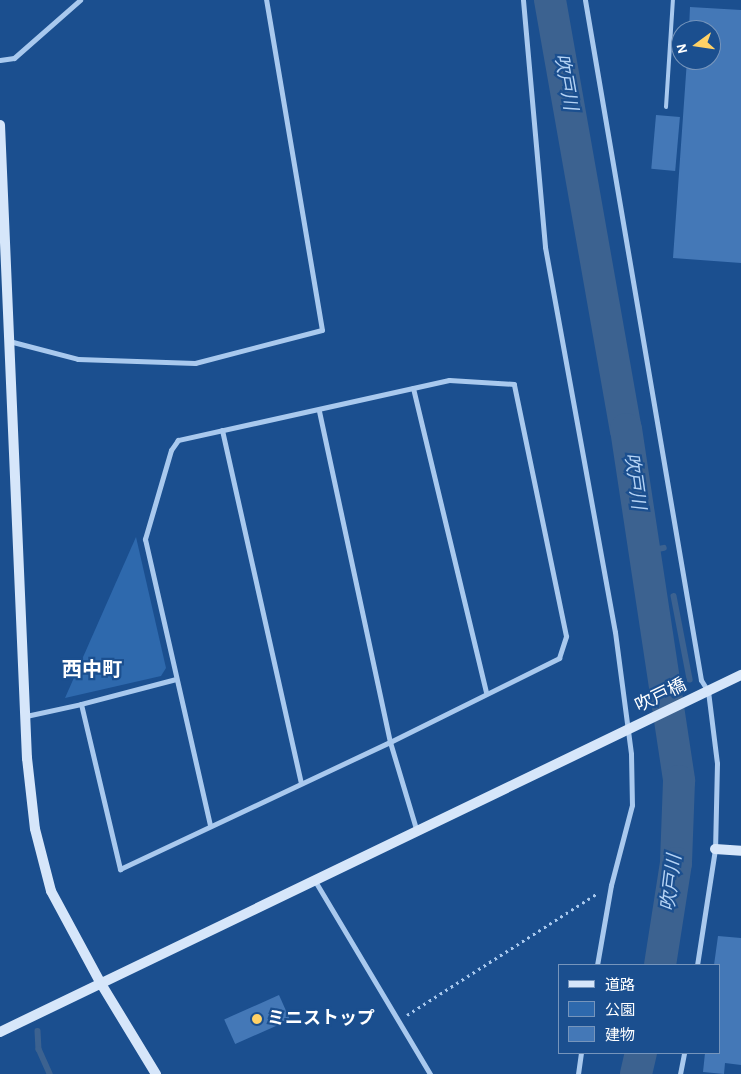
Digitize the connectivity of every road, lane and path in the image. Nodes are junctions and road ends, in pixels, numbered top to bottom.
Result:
1 (80, 0) edge
2 (266, 0) edge
3 (523, 0) edge
4 (585, 0) edge
5 (673, 0) edge
6 (0, 60) edge
7 (666, 107) dead end
8 (0, 125) edge
9 (6, 334) edge
10 (413, 388) junction
11 (318, 411) junction
12 (222, 430) junction
13 (741, 675) edge
14 (176, 679) junction
15 (708, 691) junction
16 (486, 692) junction
17 (81, 704) junction
18 (26, 716) junction
19 (629, 730) junction
20 (390, 742) junction
21 (301, 782) junction
22 (210, 825) junction
23 (417, 832) junction
24 (715, 849) junction
25 (741, 851) edge
26 (315, 881) junction
27 (611, 885) junction
28 (597, 964) edge
29 (697, 964) edge
30 (100, 982) junction
31 (398, 1020) junction
32 (0, 1032) edge
33 (582, 1054) edge
34 (684, 1054) edge
35 (156, 1074) edge
36 (430, 1074) edge
37 (578, 1074) edge
38 (680, 1074) edge

1 - 6 street
2 - 9 street
3 - 19 street
4 - 15 street
5 - 7 lane
8 - 9 street
9 - 18 street
10 - 11 street
10 - 16 street
10 - 16 street
11 - 12 street
11 - 20 street
12 - 14 street
12 - 21 street
13 - 15 street, 吹戸橋
14 - 17 street
14 - 22 street
15 - 19 street, 吹戸橋
15 - 24 street
16 - 20 street
17 - 18 street
17 - 22 street
18 - 30 street
19 - 23 street, 吹戸橋
19 - 27 street
20 - 21 street
20 - 23 street
21 - 22 street
23 - 26 street, 吹戸橋
24 - 25 street
24 - 29 street
26 - 30 street, 吹戸橋
26 - 31 street
27 - 28 street
27 - 31 path
30 - 32 street, 吹戸橋
30 - 35 street
31 - 36 street
33 - 37 street
34 - 38 street

